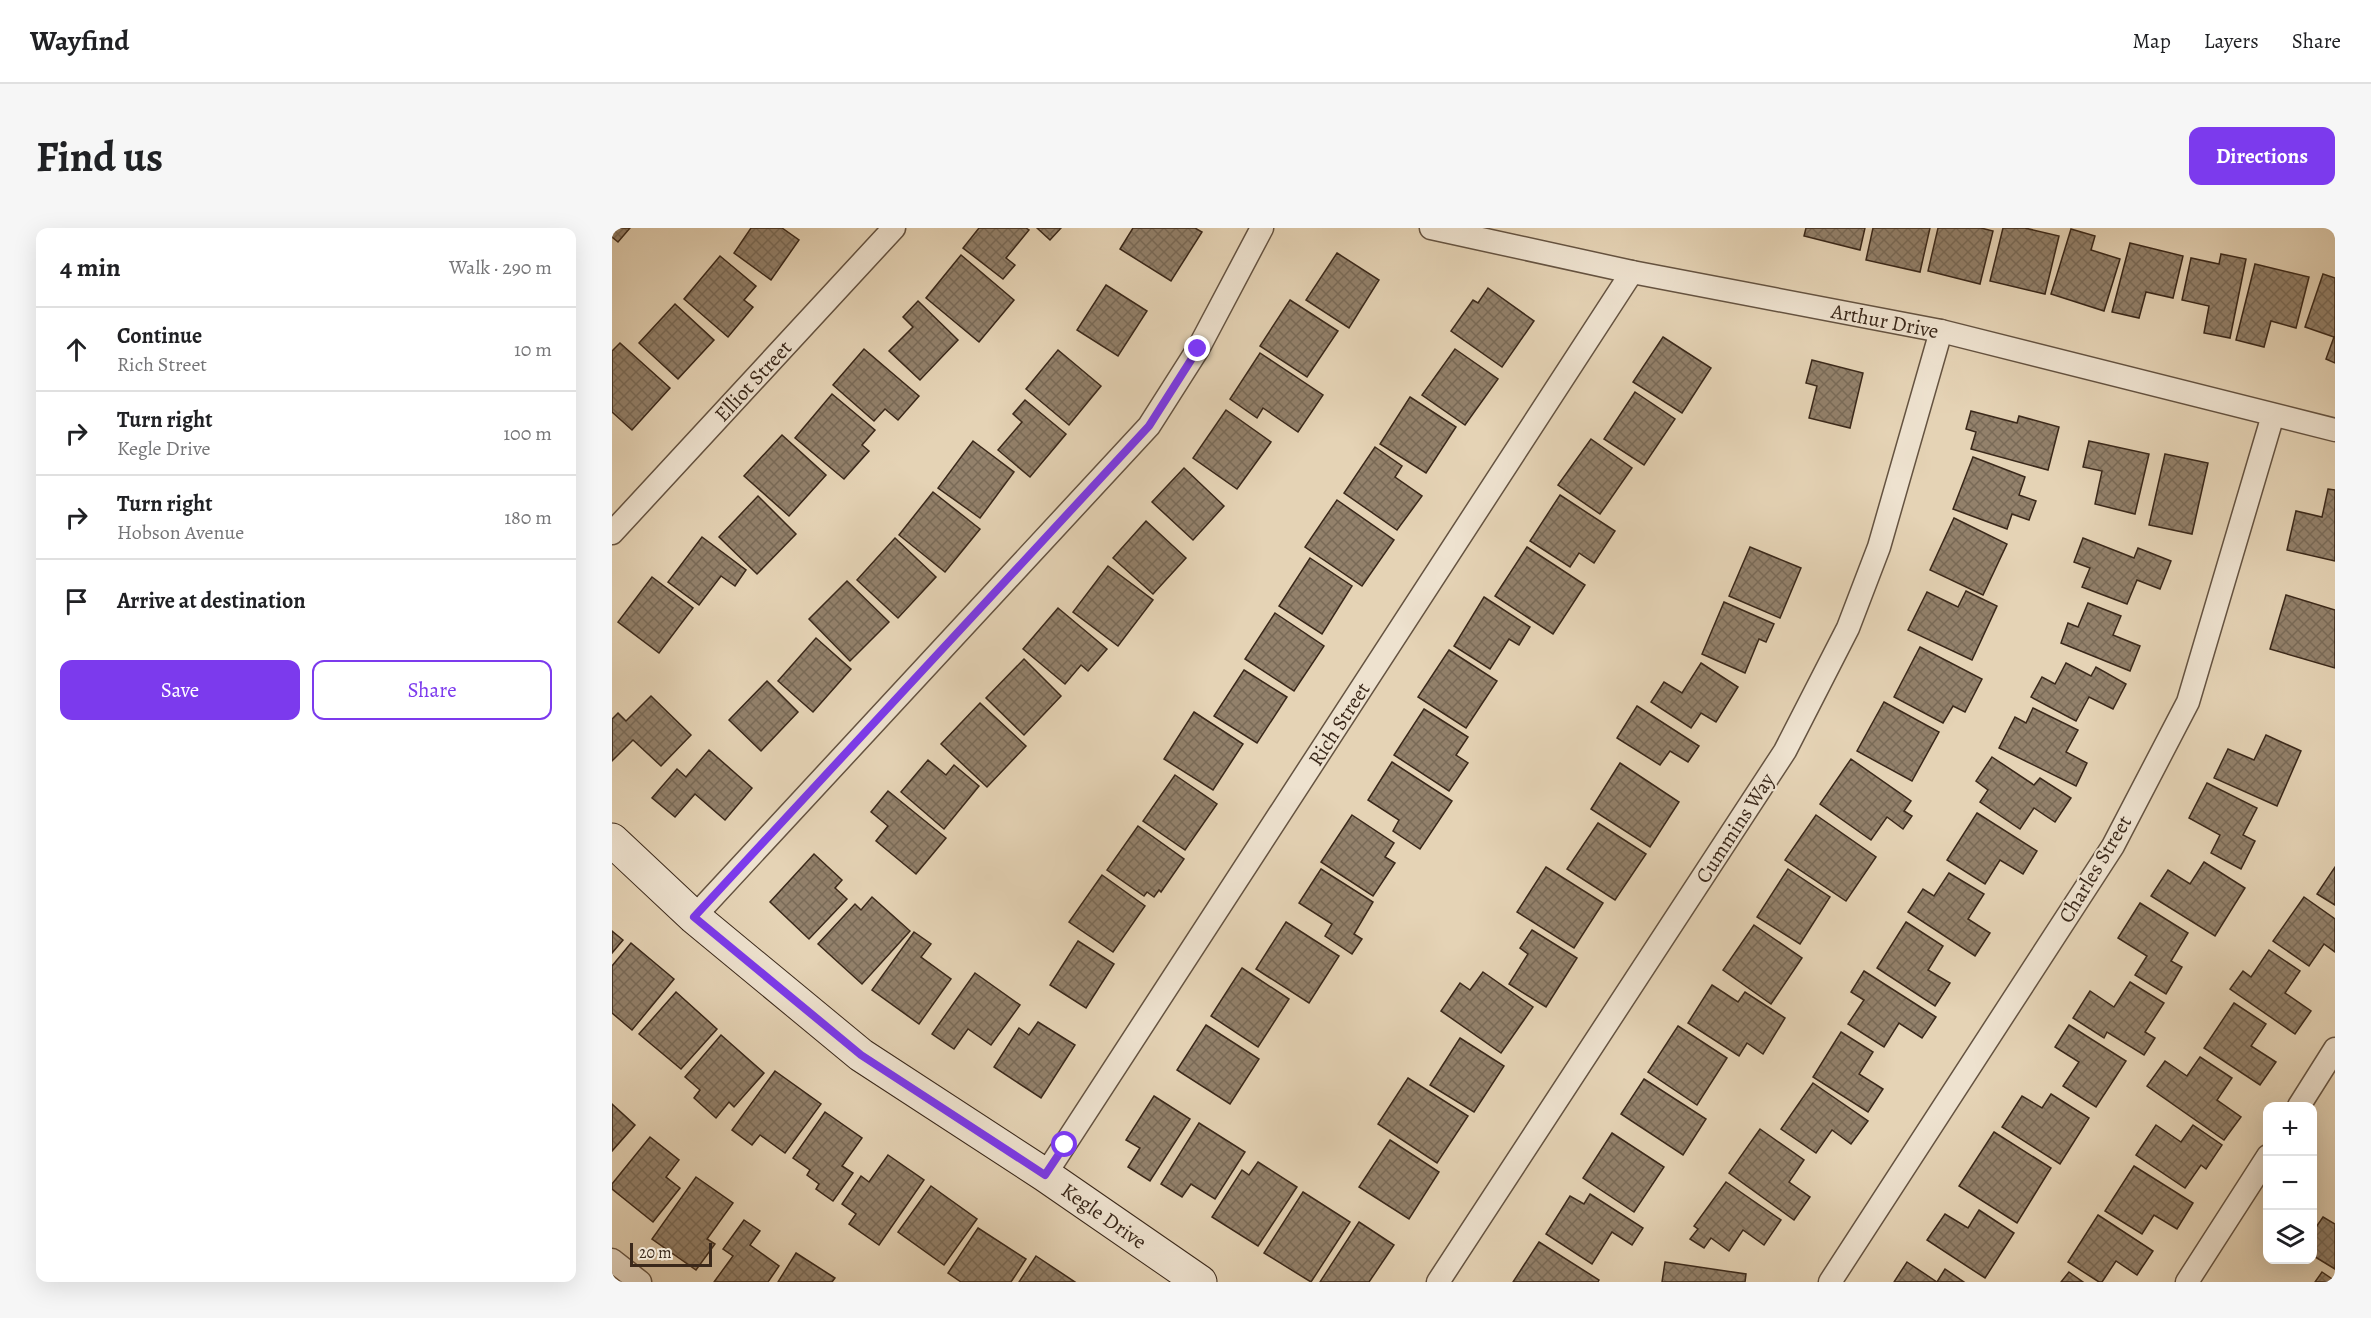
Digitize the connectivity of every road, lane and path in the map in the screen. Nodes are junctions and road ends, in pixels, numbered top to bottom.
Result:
1 (894, 228) edge
2 (1262, 228) edge
3 (1431, 228) edge
4 (1632, 272) junction
5 (1941, 331) junction
6 (2273, 415) junction
7 (2335, 430) edge
8 (612, 533) edge
9 (612, 840) edge
10 (694, 917) junction
11 (2335, 1049) edge
12 (2302, 1102) edge
13 (2263, 1164) edge
14 (1045, 1175) junction
15 (612, 1260) edge
16 (640, 1282) edge
17 (1200, 1282) edge
18 (1438, 1282) edge
19 (1830, 1282) edge
20 (2187, 1282) edge

1 - 8 street, Elliot Street
2 - 10 street
3 - 4 street, Arthur Drive
4 - 5 street, Arthur Drive
4 - 14 street, Rich Street
5 - 6 street, Arthur Drive
5 - 18 street, Cummins Way
6 - 7 street, Arthur Drive
6 - 19 street, Charles Street
9 - 10 street, Kegle Drive
10 - 14 street, Kegle Drive
11 - 12 street
13 - 20 street
14 - 17 street, Kegle Drive
15 - 16 street

